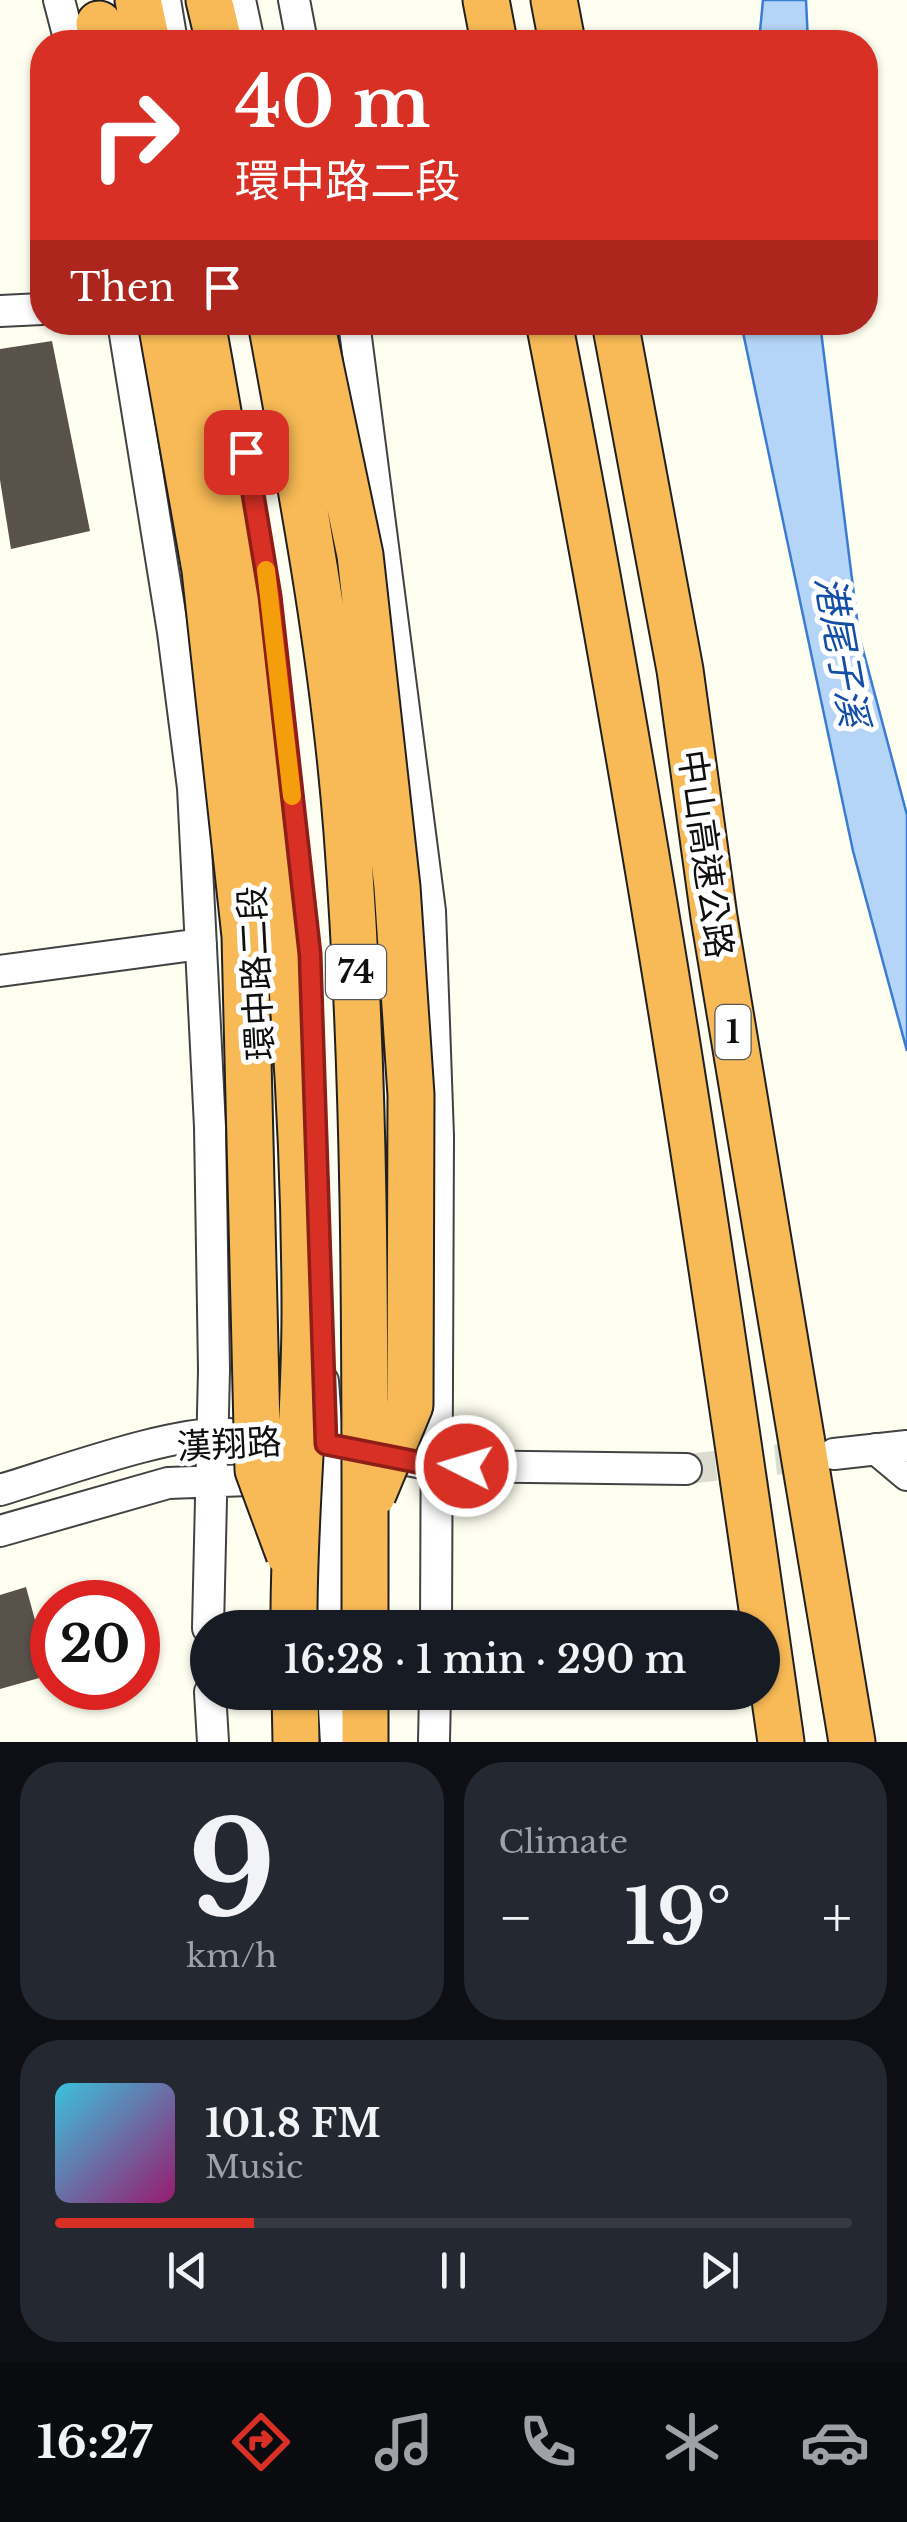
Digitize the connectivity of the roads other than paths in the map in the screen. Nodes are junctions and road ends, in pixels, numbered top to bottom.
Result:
1 (59, 0) edge
2 (138, 0) edge
3 (164, 0) edge
4 (209, 0) edge
5 (240, 0) edge
6 (294, 0) edge
7 (486, 0) edge
8 (554, 0) edge
9 (91, 27) edge
10 (144, 30) edge
11 (170, 30) edge
12 (215, 30) edge
13 (246, 30) edge
14 (300, 30) edge
15 (492, 30) edge
16 (560, 30) edge
17 (30, 310) edge
18 (0, 311) edge
19 (125, 335) edge
20 (163, 335) edge
21 (202, 335) edge
22 (202, 335) edge
23 (226, 335) edge
24 (273, 335) edge
25 (314, 335) edge
26 (356, 335) edge
27 (551, 335) edge
28 (617, 335) edge
29 (201, 944) junction
30 (0, 971) edge
31 (212, 1433) junction
32 (317, 1443) junction
33 (907, 1446) edge
34 (876, 1449) junction
35 (834, 1454) tunnel mouth
36 (437, 1466) junction
37 (686, 1469) tunnel mouth
38 (907, 1475) edge
39 (318, 1479) junction
40 (210, 1480) junction
41 (0, 1490) edge
42 (365, 1514) junction
43 (0, 1531) edge
44 (293, 1566) junction
45 (208, 1610) edge
46 (294, 1610) edge
47 (314, 1610) edge
48 (329, 1610) edge
49 (365, 1610) edge
50 (436, 1610) edge
51 (211, 1710) edge
52 (295, 1710) edge
53 (317, 1710) edge
54 (334, 1710) edge
55 (365, 1710) edge
56 (435, 1710) edge
57 (213, 1742) edge
58 (296, 1742) edge
59 (318, 1742) edge
60 (336, 1742) edge
61 (365, 1742) edge
62 (434, 1742) edge
63 (781, 1742) edge
64 (852, 1742) edge

1 - 9 street
2 - 10 highway
3 - 11 street
4 - 12 highway
5 - 13 street
6 - 14 street
7 - 15 highway
8 - 16 highway
17 - 18 street
19 - 29 street, 環中路二段
20 - 44 highway, bridge
21 - 44 highway, 74, bridge
22 - 32 street, 環中路二段
23 - 32 street, 環中路二段
24 - 42 highway, 74, bridge
25 - 42 highway, bridge
26 - 36 street
27 - 63 highway, 中山高速公路 / 1
28 - 64 highway, 中山高速公路 / 1
29 - 30 street
29 - 31 street, 環中路二段
31 - 32 street, 漢翔路
31 - 40 street, 環中路二段
31 - 41 street, 漢翔路
32 - 36 street, 漢翔路
32 - 39 street, 環中路二段
33 - 34 street
34 - 35 street
34 - 38 street
36 - 37 street
36 - 39 street, 漢翔路
36 - 50 street
39 - 40 street, 漢翔路
39 - 47 street, 環中路二段
39 - 48 street, 環中路二段
40 - 43 street, 漢翔路
40 - 45 street, 環中路二段
42 - 49 highway, 74, bridge
44 - 46 highway, 74, bridge
51 - 57 street
52 - 58 highway
53 - 59 street
54 - 60 street
55 - 61 highway
56 - 62 street

